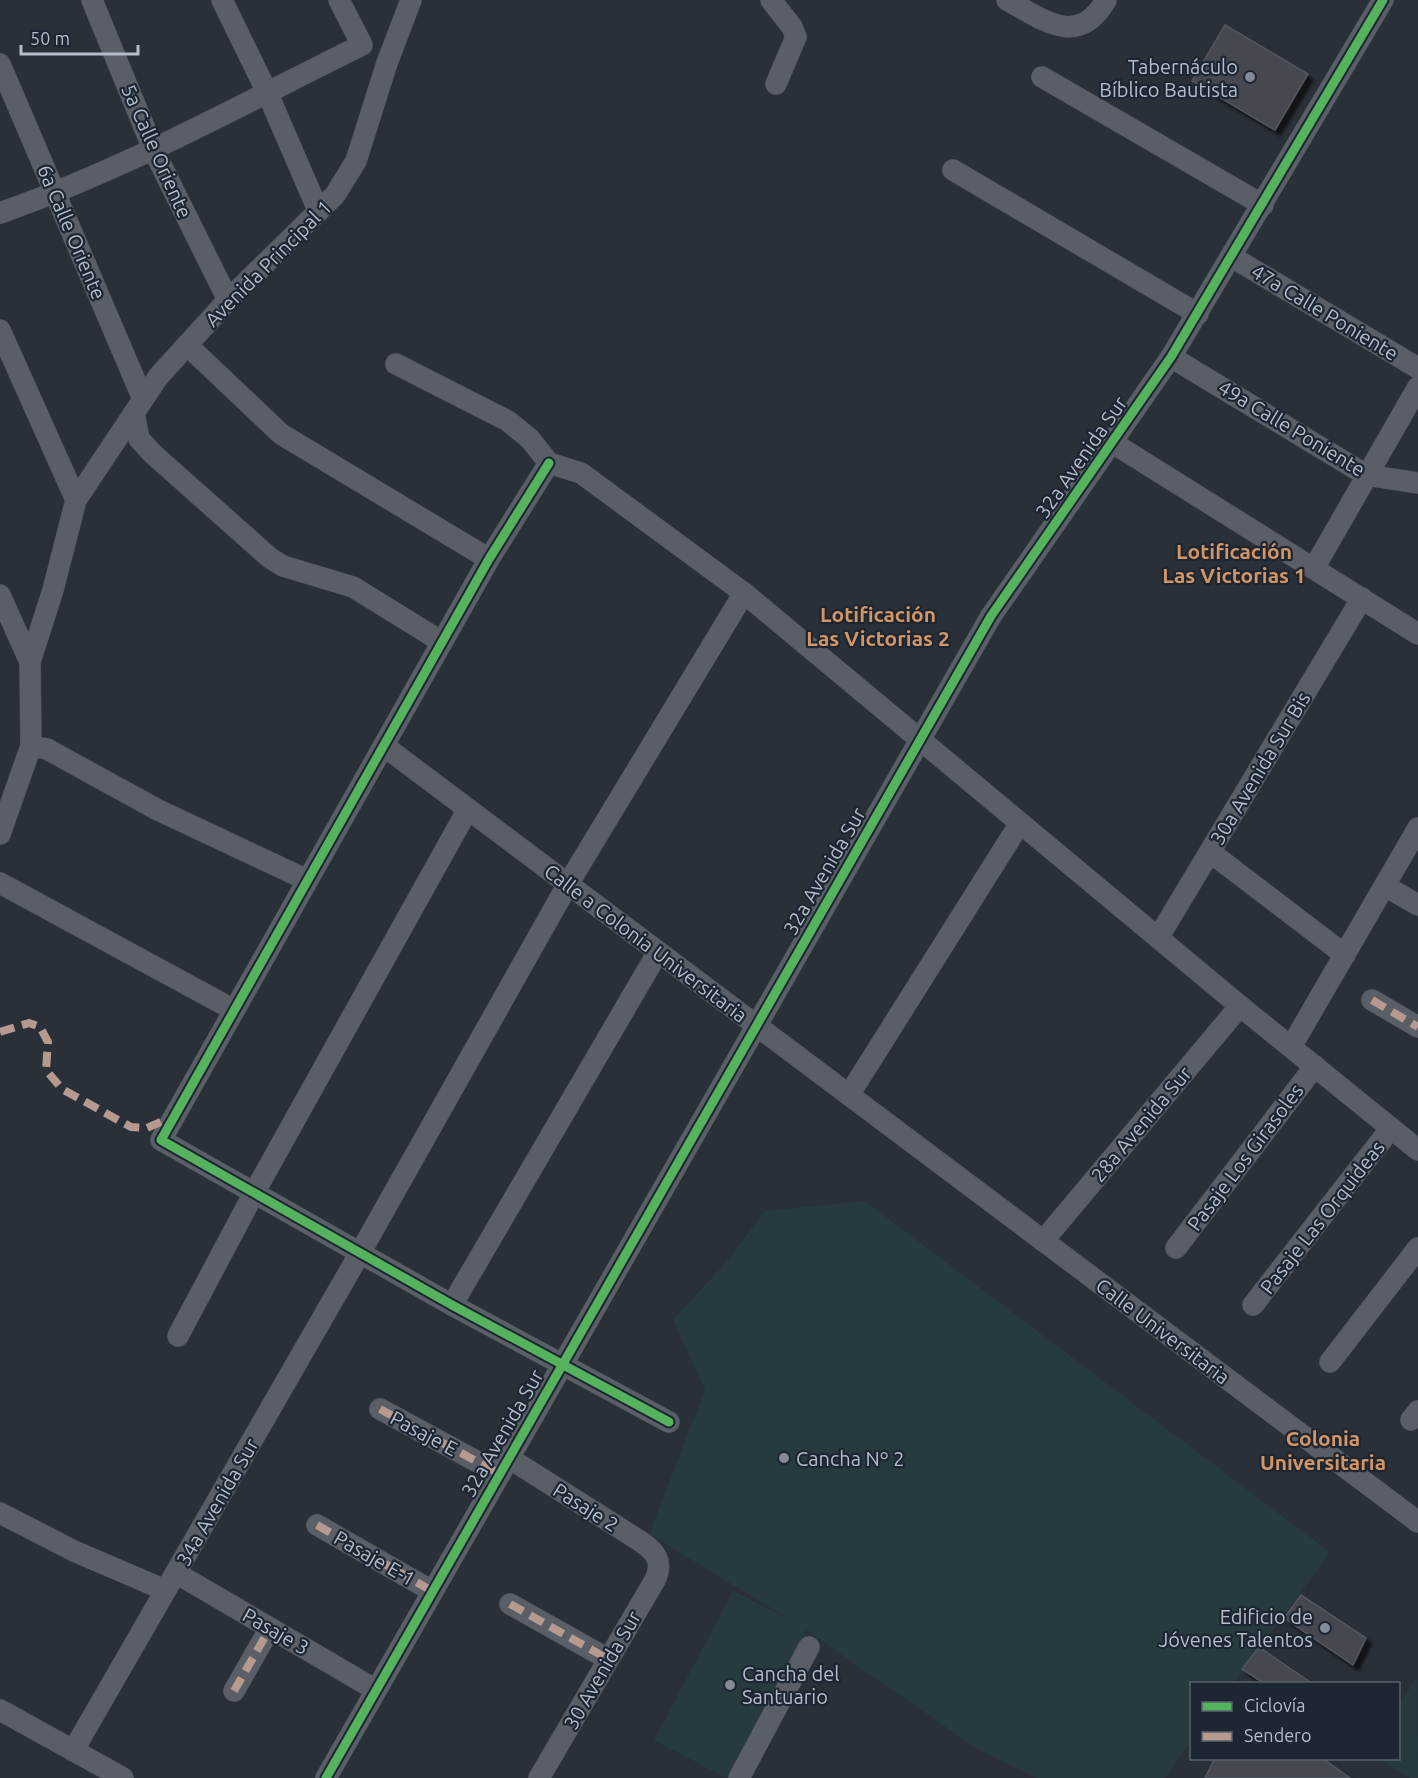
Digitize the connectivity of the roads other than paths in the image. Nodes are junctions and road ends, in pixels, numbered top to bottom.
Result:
1 (92, 0) edge
2 (222, 0) edge
3 (339, 0) edge
4 (411, 0) edge
5 (771, 0) edge
6 (1007, 0) edge
7 (1106, 0) edge
8 (1383, 0) edge
9 (0, 64) edge
10 (1042, 77) dead end
11 (776, 84) dead end
12 (267, 92) junction
13 (153, 151) junction
14 (953, 170) dead end
15 (56, 194) junction
16 (1263, 206) junction
17 (318, 210) junction
18 (0, 213) edge
19 (1232, 257) junction
20 (228, 300) junction
21 (1198, 314) junction
22 (0, 330) edge
23 (187, 345) junction
24 (1171, 357) junction
25 (396, 364) dead end
26 (1418, 368) edge
27 (1418, 387) edge
28 (138, 406) junction
29 (1113, 443) junction
30 (549, 463) junction
31 (1366, 475) junction
32 (1418, 483) edge
33 (76, 500) junction
34 (489, 559) junction
35 (1314, 568) junction
36 (744, 593) junction
37 (0, 595) edge
38 (1362, 598) junction
39 (1418, 634) edge
40 (442, 642) junction
41 (30, 662) junction
42 (920, 740) junction
43 (31, 746) junction
44 (384, 746) junction
45 (468, 809) junction
46 (1020, 823) junction
47 (1418, 828) edge
48 (0, 834) edge
49 (1210, 852) junction
50 (307, 880) junction
51 (0, 883) edge
52 (568, 884) junction
53 (1385, 886) junction
54 (1418, 905) edge
55 (1158, 938) junction
56 (658, 952) junction
57 (1345, 955) junction
58 (1372, 1000) dead end
59 (1240, 1006) junction
60 (234, 1010) junction
61 (756, 1026) junction
62 (1418, 1027) edge
63 (1291, 1047) junction
64 (1315, 1066) junction
65 (849, 1095) junction
66 (1391, 1128) junction
67 (908, 1140) joint
68 (1418, 1150) edge
69 (254, 1192) junction
70 (1043, 1241) junction
71 (1176, 1248) dead end
72 (1418, 1248) edge
73 (360, 1253) junction
74 (452, 1305) junction
75 (1253, 1305) dead end
76 (178, 1336) dead end
77 (1330, 1362) dead end
78 (563, 1364) junction
79 (380, 1409) dead end
80 (669, 1422) dead end
81 (504, 1466) junction
82 (0, 1513) edge
83 (1418, 1522) edge
84 (317, 1525) dead end
85 (659, 1560) joint
86 (171, 1582) junction
87 (432, 1591) junction
88 (510, 1604) dead end
89 (270, 1628) junction
90 (809, 1647) dead end
91 (609, 1659) junction
92 (376, 1690) junction
93 (234, 1691) dead end
94 (0, 1710) edge
95 (73, 1750) junction
96 (123, 1778) edge
97 (326, 1778) edge
98 (539, 1778) edge
99 (740, 1778) edge

1 - 13 street, 5a Calle Oriente
2 - 12 street
3 - 12 street
4 - 17 street, Avenida Principal 1
5 - 11 street
6 - 7 street
8 - 16 street, 32a Avenida Sur
9 - 15 street, 6a Calle Oriente
10 - 16 street
12 - 13 street
12 - 17 street
13 - 15 street
13 - 20 street, 5a Calle Oriente
14 - 21 street
15 - 18 street
15 - 28 street, 6a Calle Oriente
16 - 19 street, 32a Avenida Sur
17 - 20 street, Avenida Principal 1
19 - 21 street, 32a Avenida Sur
19 - 26 street, 47a Calle Poniente
20 - 23 street, Avenida Principal 1
21 - 24 street, 32a Avenida Sur
22 - 33 street
23 - 28 street, Avenida Principal 1
23 - 34 street
24 - 29 street, 32a Avenida Sur
24 - 31 street, 49a Calle Poniente
25 - 30 street
27 - 31 street
28 - 33 street, Avenida Principal 1
28 - 40 street, 6a Calle Oriente
29 - 35 street
29 - 42 street, 32a Avenida Sur
30 - 34 street
30 - 36 street
31 - 32 street, 49a Calle Poniente
31 - 35 street
33 - 41 street, Avenida Principal 1
34 - 40 street
35 - 38 street
36 - 42 street
36 - 52 street, 34a Avenida Sur
37 - 41 street
38 - 39 street
38 - 49 street, 30a Avenida Sur Bis
40 - 44 street
41 - 43 street
42 - 46 street
42 - 61 street, 32a Avenida Sur
43 - 48 street
43 - 50 street
44 - 45 street, Calle a Colonia Universitaria
44 - 50 street
45 - 52 street, Calle a Colonia Universitaria
45 - 69 street
46 - 55 street
46 - 65 street
47 - 53 street
49 - 55 street, 30a Avenida Sur Bis
49 - 57 street
50 - 60 street
51 - 60 street
52 - 56 street, Calle a Colonia Universitaria
52 - 73 street, 34a Avenida Sur
53 - 54 street
53 - 57 street
55 - 59 street
56 - 61 street, Calle a Colonia Universitaria
56 - 74 street
57 - 63 street
58 - 62 street
59 - 63 street
59 - 70 street, 28a Avenida Sur
60 - 69 street
61 - 65 street, Calle a Colonia Universitaria
61 - 78 street, 32a Avenida Sur
63 - 64 street
64 - 66 street
64 - 71 street, Pasaje Los Girasoles
65 - 67 street, Calle a Colonia Universitaria
66 - 68 street
66 - 75 street, Pasaje Las Orquideas
67 - 70 street, Calle Universitaria
69 - 73 street
69 - 76 street
70 - 83 street, Calle Universitaria
72 - 77 street
73 - 74 street
73 - 86 street, 34a Avenida Sur
74 - 78 street
78 - 80 street
78 - 81 street, 32a Avenida Sur
79 - 81 street, Pasaje E
81 - 85 street, Pasaje 2
81 - 87 street, 32a Avenida Sur
82 - 86 street, Pasaje 3
84 - 87 street, Pasaje E-1
85 - 91 street, 30 Avenida Sur
86 - 89 street, Pasaje 3
86 - 95 street, 34a Avenida Sur
87 - 92 street, 32a Avenida Sur
88 - 91 street
89 - 92 street, Pasaje 3
89 - 93 street
90 - 99 street
91 - 98 street, 30 Avenida Sur
92 - 97 street, 32a Avenida Sur
94 - 95 street
95 - 96 street

